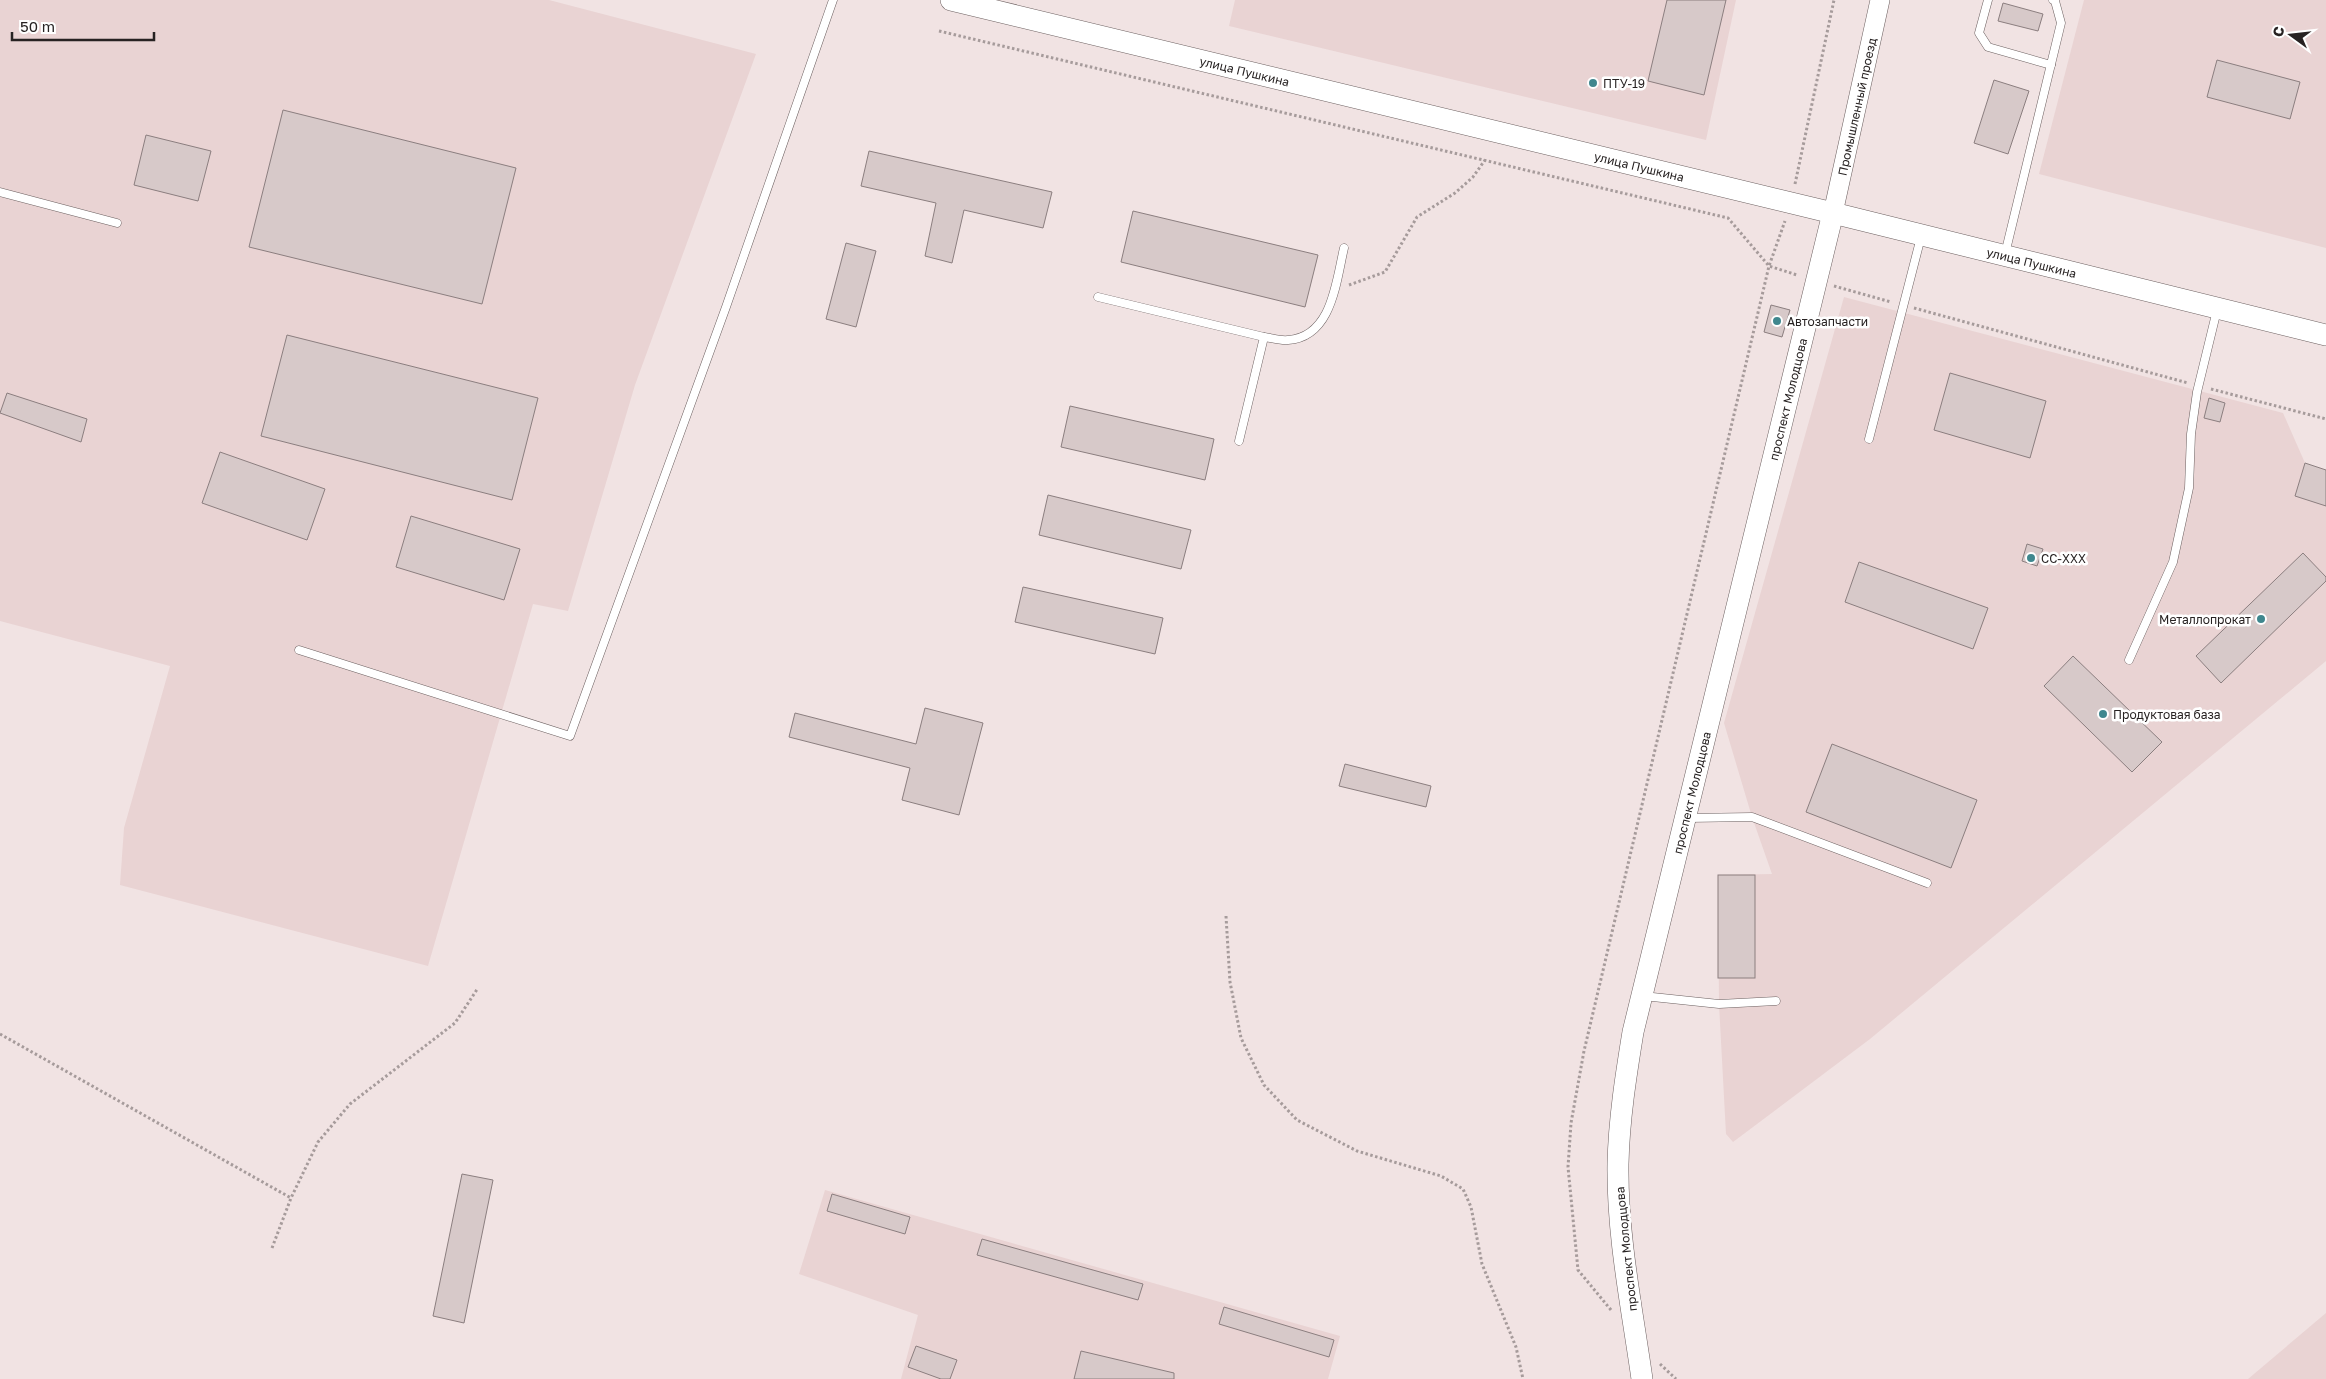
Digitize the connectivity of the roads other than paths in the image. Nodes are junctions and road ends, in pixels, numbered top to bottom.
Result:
1 (833, 0) edge
2 (951, 0) edge
3 (1880, 0) edge
4 (1988, 0) edge
5 (2053, 0) edge
6 (2051, 65) junction
7 (0, 192) edge
8 (1833, 213) junction
9 (117, 224) dead end
10 (1921, 235) junction
11 (1344, 248) dead end
12 (2004, 256) junction
13 (1098, 297) dead end
14 (2218, 308) junction
15 (2326, 335) edge
16 (1264, 337) junction
17 (1869, 438) dead end
18 (1239, 441) dead end
19 (299, 650) dead end
20 (2129, 660) dead end
21 (1684, 818) junction
22 (1927, 883) dead end
23 (1641, 996) junction
24 (1776, 1001) dead end
25 (1642, 1379) edge

1 - 19 lane
2 - 8 main road, улица Пушкина
3 - 8 street, Промышленный проезд
4 - 6 lane
5 - 6 lane
6 - 12 lane
7 - 9 lane
8 - 10 main road, улица Пушкина
8 - 21 main road, проспект Молодцова
10 - 12 main road, улица Пушкина
10 - 17 lane
11 - 16 lane
12 - 14 main road, улица Пушкина
13 - 16 lane
14 - 15 main road, улица Пушкина
14 - 20 lane
16 - 18 lane
21 - 22 lane
21 - 23 main road, проспект Молодцова
23 - 24 lane
23 - 25 main road, проспект Молодцова

